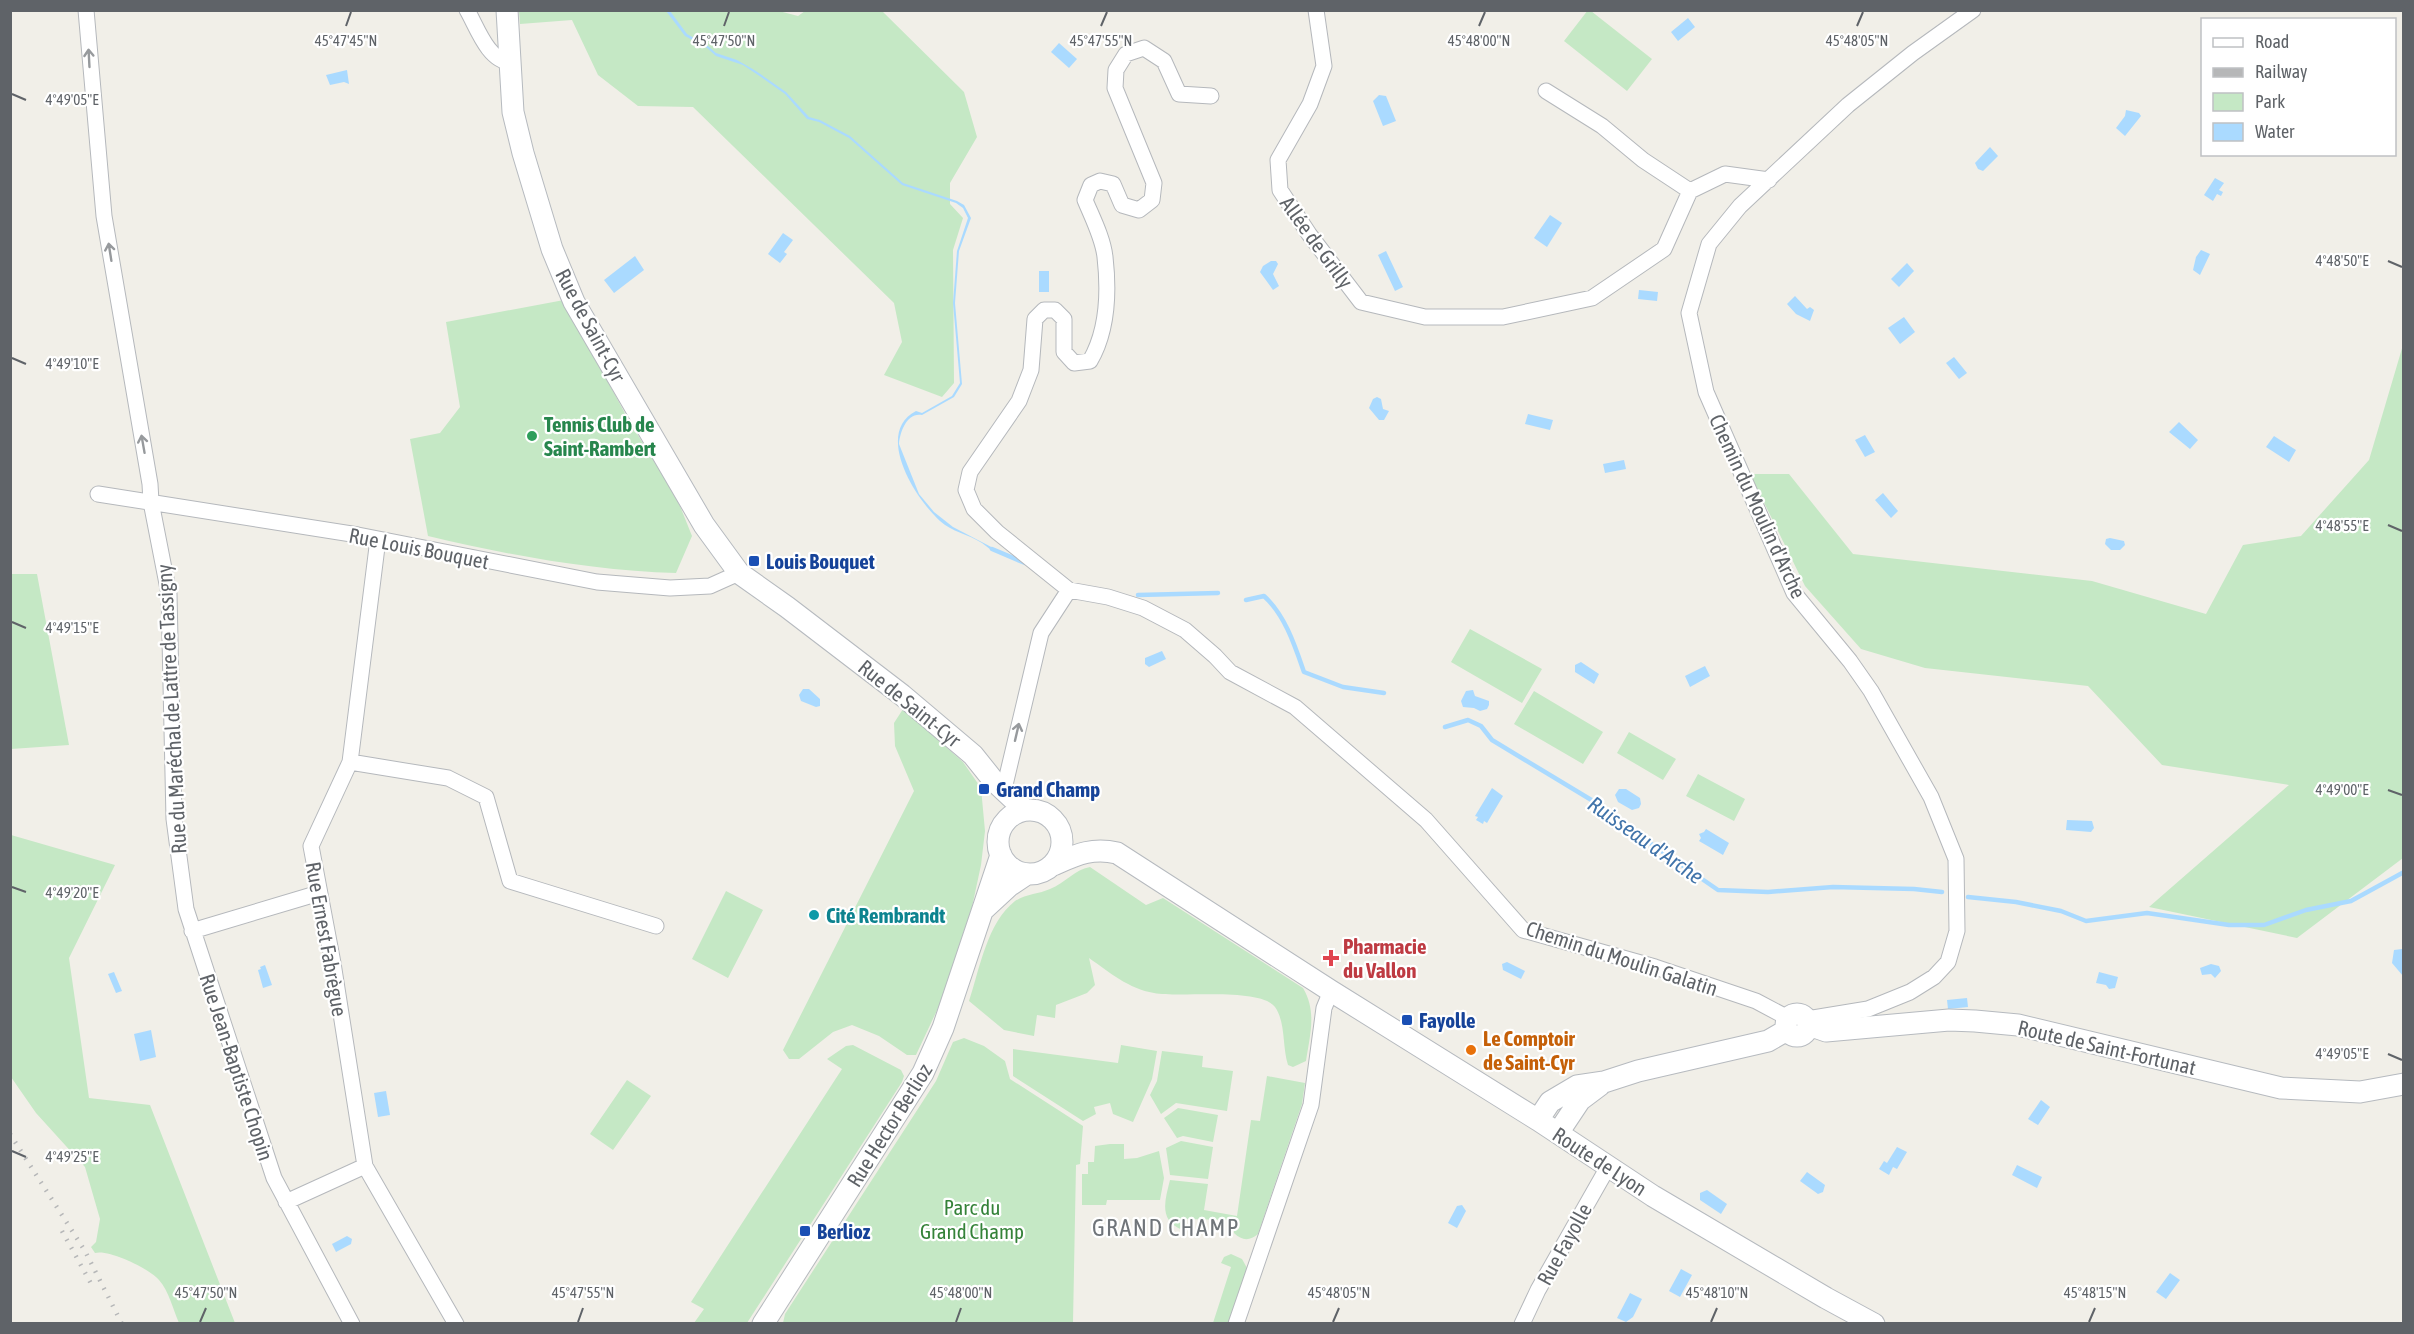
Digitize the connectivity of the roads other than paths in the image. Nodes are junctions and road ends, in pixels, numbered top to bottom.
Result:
1 (86, 10) edge
2 (467, 10) edge
3 (507, 10) edge
4 (1316, 10) edge
5 (1973, 10) edge
6 (510, 62) junction
7 (1546, 91) dead end
8 (1210, 96) dead end
9 (1769, 180) junction
10 (1690, 190) junction
11 (98, 494) dead end
12 (152, 502) junction
13 (378, 539) junction
14 (739, 573) junction
15 (1069, 590) junction
16 (350, 762) junction
17 (998, 784) junction
18 (1025, 810) junction
19 (1002, 826) junction
20 (1059, 829) junction
21 (1101, 849) junction
22 (1001, 855) junction
23 (1053, 865) junction
24 (1027, 874) junction
25 (319, 893) junction
26 (186, 909) joint
27 (983, 910) junction
28 (656, 926) dead end
29 (192, 931) junction
30 (1331, 991) junction
31 (1798, 1023) junction
32 (1604, 1082) junction
33 (2403, 1084) edge
34 (1538, 1120) junction
35 (1558, 1133) junction
36 (365, 1166) junction
37 (1608, 1167) junction
38 (286, 1202) junction
39 (352, 1323) edge
40 (456, 1323) edge
41 (763, 1323) edge
42 (1236, 1323) edge
43 (1522, 1323) edge
44 (1874, 1323) edge

12 -> 1 street, Rue du Maréchal de Lattre de Tassigny
2 - 6 street
3 - 6 main road, Rue de Saint-Cyr
4 - 10 street, Allée de Grilly
5 - 9 street, Chemin du Moulin d'Arche
6 - 14 main road, Rue de Saint-Cyr
7 - 10 street
8 - 15 street, Chemin du Moulin Galatin
9 - 10 street
9 - 31 street, Chemin du Moulin d'Arche
11 - 12 street, Rue Louis Bouquet
12 - 13 street, Rue Louis Bouquet
12 - 26 street, Rue du Maréchal de Lattre de Tassigny
13 - 14 street, Rue Louis Bouquet
13 - 16 street, Rue Ernest Fabrègue
14 - 17 main road, Rue de Saint-Cyr
17 -> 15 street
15 - 31 street, Chemin du Moulin Galatin
16 - 25 street, Rue Ernest Fabrègue
16 - 28 street
17 - 18 main road, Rue de Saint-Cyr
17 - 19 main road, Rue de Saint-Cyr
18 - 19 main road
18 - 20 main road
19 - 22 main road
20 - 21 main road
20 - 23 main road
21 - 23 main road
21 - 30 main road
22 - 24 main road
22 - 27 main road, Rue Hector Berlioz
23 - 24 main road
24 - 27 main road, Rue Hector Berlioz
25 - 29 street
25 - 36 street, Rue Ernest Fabrègue
26 - 29 street, Rue Jean-Baptiste Chopin
27 - 41 main road, Rue Hector Berlioz
29 - 38 street, Rue Jean-Baptiste Chopin
30 - 34 main road, Route de Lyon
30 - 42 street
31 - 32 main road
31 - 33 main road, Route de Saint-Fortunat
32 - 34 main road
32 - 35 main road
34 - 35 main road, Route de Lyon
35 - 37 main road, Route de Lyon
36 - 38 street
36 - 40 street, Rue Ernest Fabrègue
37 - 43 street, Rue Fayolle
37 - 44 main road, Route de Lyon
38 - 39 street, Rue Jean-Baptiste Chopin

